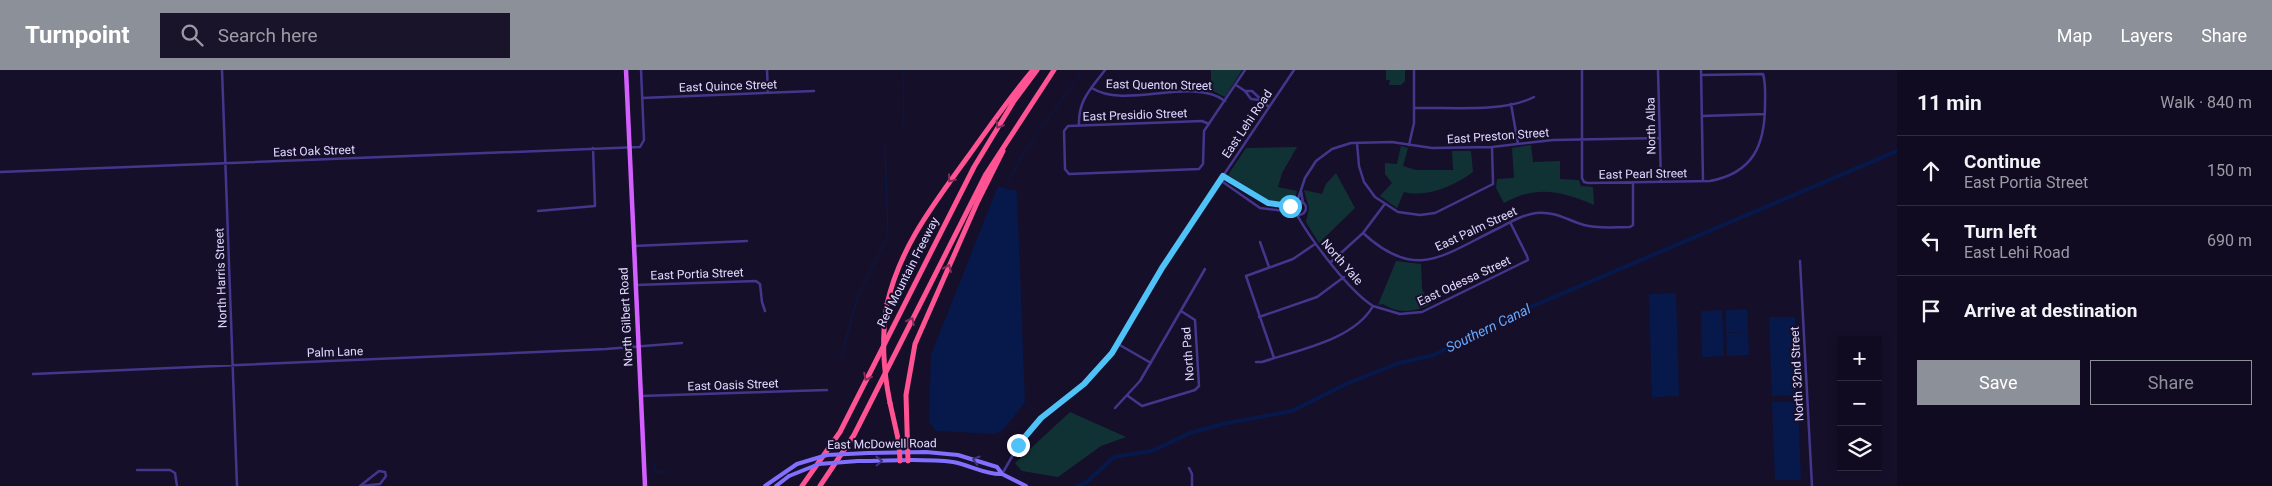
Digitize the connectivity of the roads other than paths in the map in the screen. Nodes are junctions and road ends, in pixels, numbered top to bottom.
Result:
1 (222, 70) edge
2 (626, 70) edge
3 (641, 70) edge
4 (768, 70) edge
5 (1033, 70) edge
6 (1037, 70) edge
7 (1054, 70) edge
8 (1105, 70) edge
9 (1244, 70) edge
10 (1294, 70) edge
11 (1414, 70) edge
12 (1582, 70) edge
13 (1658, 70) edge
14 (1701, 70) edge
15 (1701, 75) junction
16 (1236, 85) junction
17 (1092, 88) junction
18 (814, 91) dead end
19 (1245, 91) junction
20 (768, 93) junction
21 (1534, 97) dead end
22 (642, 98) junction
23 (1225, 100) junction
24 (1259, 100) junction
25 (1511, 104) junction
26 (1269, 107) junction
27 (1414, 108) junction
28 (1765, 114) junction
29 (1702, 116) junction
30 (1209, 124) junction
31 (1079, 126) junction
32 (1660, 138) junction
33 (1581, 140) junction
34 (1007, 142) junction
35 (1358, 142) junction
36 (1518, 144) junction
37 (1410, 145) junction
38 (1492, 147) junction
39 (593, 148) junction
40 (629, 148) junction
41 (225, 163) junction
42 (0, 172) edge
43 (1223, 176) junction
44 (1220, 180) junction
45 (1703, 181) junction
46 (1661, 182) junction
47 (1633, 183) junction
48 (1300, 190) junction
49 (1258, 196) junction
50 (1296, 202) junction
51 (1303, 203) junction
52 (1254, 204) junction
53 (1384, 204) junction
54 (1293, 205) junction
55 (538, 211) dead end
56 (1294, 212) junction
57 (1304, 214) junction
58 (1297, 215) junction
59 (1510, 222) junction
60 (1303, 225) junction
61 (1364, 233) junction
62 (747, 242) dead end
63 (1260, 242) dead end
64 (1315, 244) junction
65 (633, 246) junction
66 (1800, 261) dead end
67 (1331, 262) junction
68 (1269, 267) junction
69 (1205, 269) dead end
70 (1344, 277) junction
71 (634, 285) junction
72 (1373, 306) junction
73 (765, 311) dead end
74 (1181, 311) junction
75 (1259, 317) junction
76 (682, 344) dead end
77 (1118, 344) junction
78 (637, 346) junction
79 (1274, 358) junction
80 (1256, 362) dead end
81 (1151, 363) junction
82 (232, 365) junction
83 (33, 374) dead end
84 (827, 390) dead end
85 (639, 396) junction
86 (1128, 396) junction
87 (1115, 408) dead end
88 (900, 452) junction
89 (908, 452) junction
90 (908, 460) junction
91 (900, 461) junction
92 (1189, 468) dead end
93 (137, 470) dead end
94 (1002, 474) junction
95 (177, 486) edge
96 (237, 486) edge
97 (360, 486) edge
98 (645, 486) edge
99 (765, 486) edge
100 (776, 486) edge
101 (802, 486) edge
102 (820, 486) edge
103 (1026, 486) edge
104 (1192, 486) edge
105 (1812, 486) edge

1 - 41 street, North Harris Street
2 - 40 main road, North Gilbert Road
3 - 22 street
4 - 20 street
5 -> 88 highway, bridge
6 -> 101 highway, Red Mountain Freeway
7 - 34 highway, Red Mountain Freeway
8 - 17 street
9 - 16 street
10 - 26 street, East Lehi Road
11 - 27 street
12 - 33 street
13 - 32 street, North Alba
14 - 15 street
15 - 28 street, East Pearl Street
15 - 29 street
16 - 19 street
16 - 23 street
17 - 23 street, East Quenton Street
17 - 31 street
18 - 20 street, East Quince Street
19 - 24 street
19 - 24 street
20 - 22 street, East Quince Street
21 - 25 street
22 - 40 street
23 - 30 street
24 - 26 street
25 - 27 street
25 - 36 street
26 - 43 street, East Lehi Road
27 - 37 street
28 - 29 street
28 - 45 street, East Pearl Street
29 - 45 street
30 - 31 street, East Presidio Street
30 - 31 street, East Presidio Street
32 - 33 street, East Preston Street
32 - 46 street, North Alba
33 - 36 street, East Preston Street
33 - 47 street, East Pearl Street
89 -> 34 highway
102 -> 34 highway, Red Mountain Freeway
35 - 37 street, East Preston Street
35 - 48 street, East Preston Street
35 - 53 street
36 - 38 street, East Preston Street
37 - 38 street, East Preston Street
38 - 53 street
39 - 40 street, East Oak Street
39 - 41 street, East Oak Street
39 - 55 street
40 - 65 main road, North Gilbert Road
41 - 42 street, East Oak Street
41 - 82 street, North Harris Street
43 - 44 street, East Lehi Road
43 - 49 street
44 - 52 street
44 - 77 street, East Lehi Road
45 - 46 street, East Pearl Street
46 - 47 street, East Pearl Street
47 - 59 street, East Palm Street
48 - 50 street, East Preston Street
48 - 51 street
49 - 52 street
49 - 54 street
50 - 51 street
50 - 54 street
51 - 57 street
52 - 56 street
53 - 61 street
54 - 56 street
56 - 58 street
57 - 58 street
57 - 60 street
58 - 60 street, North Yale
59 - 61 street, East Palm Street
59 - 72 street, East Odessa Street
60 - 64 street, North Yale
61 - 67 street
62 - 65 street
63 - 68 street
64 - 67 street, North Yale
64 - 68 street
65 - 71 main road, North Gilbert Road
66 - 105 street, North 32nd Street
67 - 70 street, North Yale
68 - 75 street
69 - 74 street, North Pad
70 - 72 street, North Yale
70 - 75 street
71 - 73 street, East Portia Street
71 - 78 main road, North Gilbert Road
72 - 79 street
74 - 81 street, North Pad
74 - 86 street, North Pad
75 - 79 street
76 - 78 street, Palm Lane
77 - 81 street
77 - 94 street, East Lehi Road
78 - 82 street, Palm Lane
78 - 85 main road, North Gilbert Road
79 - 80 street
81 - 86 street, North Pad
82 - 83 street, Palm Lane
82 - 96 street, North Harris Street
84 - 85 street, East Oasis Street
85 - 98 main road, North Gilbert Road
86 - 87 street, North Pad
88 - 89 main road, East McDowell Road
88 - 91 highway
88 - 99 main road, East McDowell Road, bridge
89 - 90 highway
94 -> 89 main road, East McDowell Road
90 - 91 main road, East McDowell Road
90 - 94 main road, East McDowell Road
100 -> 91 main road, East McDowell Road, bridge
92 - 104 street
93 - 95 street
94 - 103 main road, East McDowell Road
97 - 97 street

